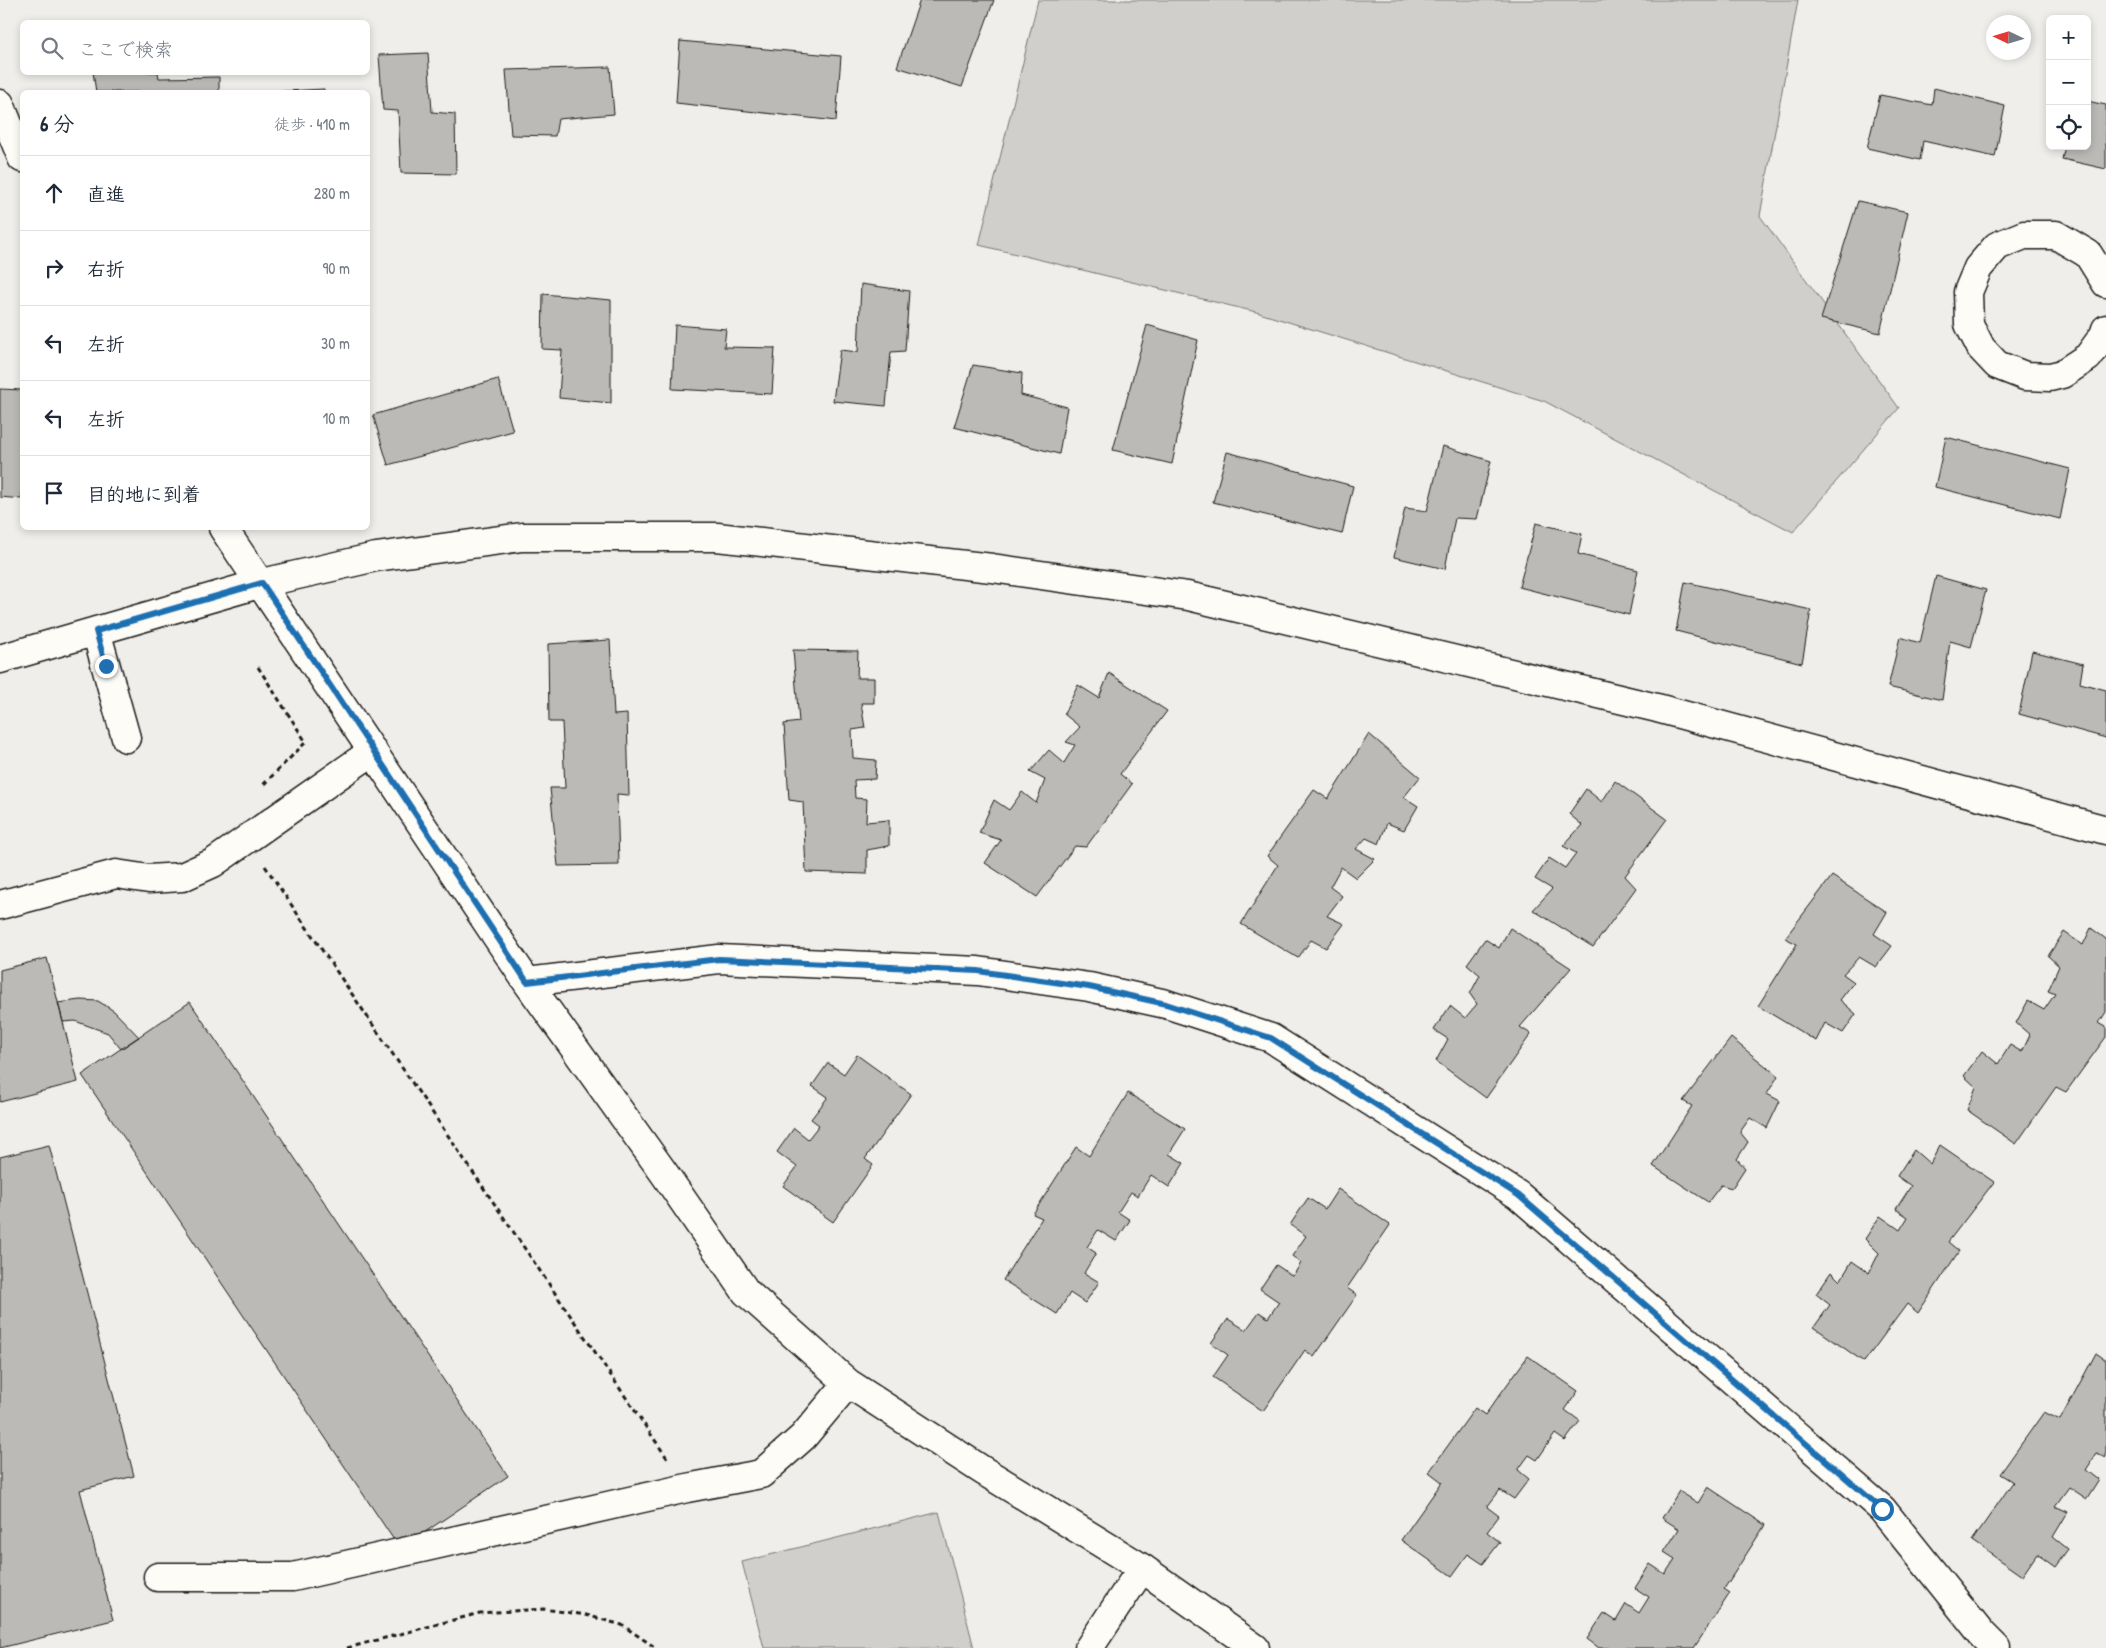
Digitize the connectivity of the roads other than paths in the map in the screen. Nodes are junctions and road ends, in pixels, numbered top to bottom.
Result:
1 (0, 104) edge
2 (20, 153) edge
3 (2106, 283) edge
4 (2106, 329) edge
5 (224, 530) edge
6 (262, 583) junction
7 (96, 631) junction
8 (0, 659) edge
9 (126, 738) dead end
10 (373, 751) junction
11 (2106, 830) edge
12 (0, 905) edge
13 (527, 982) junction
14 (848, 1383) junction
15 (1142, 1568) junction
16 (158, 1577) dead end
17 (1089, 1648) edge
18 (1255, 1648) edge
19 (1996, 1648) edge

1 - 2 street
3 - 4 street
5 - 6 street
6 - 7 street
6 - 10 street
6 - 11 street
7 - 8 street
7 - 9 street
10 - 12 street
10 - 13 street
13 - 14 street
13 - 19 street
14 - 15 street
14 - 16 street
15 - 17 street
15 - 18 street

